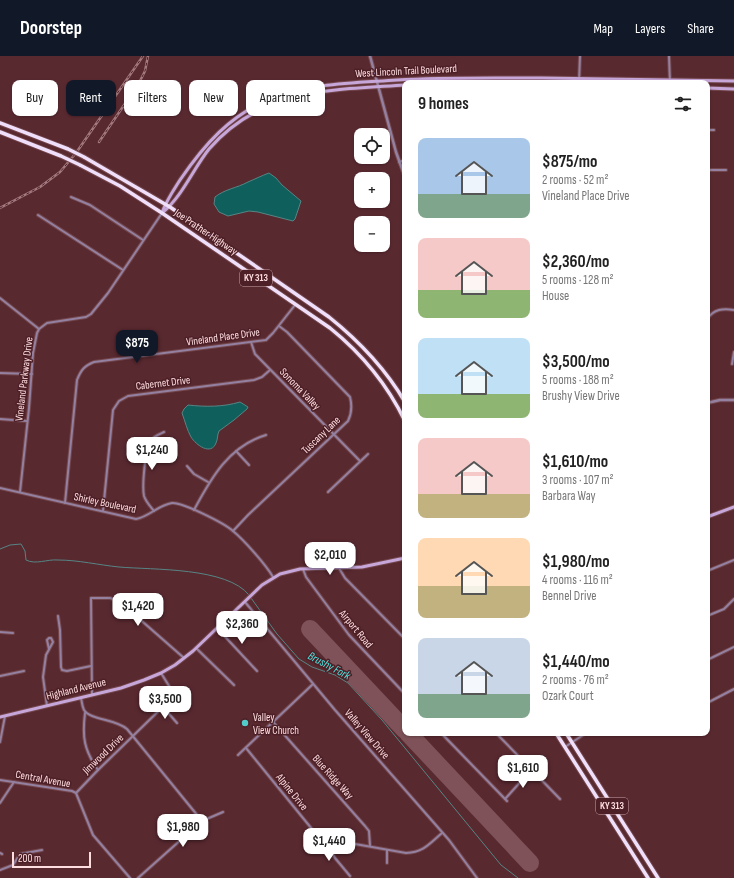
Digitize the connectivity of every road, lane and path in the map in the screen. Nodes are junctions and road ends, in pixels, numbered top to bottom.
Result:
1 (370, 56) edge
2 (580, 56) edge
3 (669, 56) edge
4 (579, 78) junction
5 (402, 80) edge
6 (405, 80) edge
7 (624, 80) edge
8 (670, 80) edge
9 (710, 81) edge
10 (734, 81) edge
11 (376, 82) junction
12 (402, 85) edge
13 (377, 87) junction
14 (710, 88) edge
15 (734, 89) edge
16 (0, 123) edge
17 (710, 130) edge
18 (714, 130) dead end
19 (0, 132) edge
20 (402, 161) edge
21 (399, 162) junction
22 (402, 170) edge
23 (710, 170) edge
24 (726, 170) dead end
25 (70, 197) dead end
26 (165, 204) junction
27 (170, 207) junction
28 (162, 213) junction
29 (38, 216) dead end
30 (143, 240) junction
31 (123, 270) junction
32 (0, 298) edge
33 (296, 304) junction
34 (734, 310) edge
35 (710, 316) edge
36 (279, 326) junction
37 (40, 329) junction
38 (251, 342) junction
39 (734, 352) edge
40 (732, 364) dead end
41 (270, 370) junction
42 (0, 373) edge
43 (32, 374) junction
44 (402, 397) edge
45 (734, 400) edge
46 (710, 402) edge
47 (401, 412) edge
48 (0, 419) edge
49 (27, 421) junction
50 (164, 432) dead end
51 (334, 434) junction
52 (266, 435) dead end
53 (236, 451) junction
54 (368, 454) dead end
55 (360, 461) junction
56 (249, 465) dead end
57 (187, 466) dead end
58 (208, 482) junction
59 (0, 488) edge
60 (20, 492) junction
61 (328, 492) dead end
62 (65, 503) junction
63 (734, 507) edge
64 (194, 510) junction
65 (103, 511) junction
66 (154, 511) junction
67 (710, 516) edge
68 (233, 531) junction
69 (402, 559) edge
70 (734, 560) edge
71 (339, 568) junction
72 (303, 569) junction
73 (710, 570) edge
74 (274, 577) junction
75 (734, 599) edge
76 (246, 600) junction
77 (710, 615) edge
78 (58, 616) dead end
79 (218, 628) junction
80 (0, 632) edge
81 (13, 633) dead end
82 (402, 636) edge
83 (734, 647) edge
84 (196, 648) junction
85 (49, 649) junction
86 (184, 658) junction
87 (710, 659) edge
88 (92, 666) junction
89 (24, 671) dead end
90 (257, 671) dead end
91 (161, 673) junction
92 (0, 676) edge
93 (234, 684) dead end
94 (313, 684) junction
95 (734, 689) edge
96 (402, 691) edge
97 (92, 695) junction
98 (81, 698) junction
99 (710, 701) edge
100 (47, 706) junction
101 (163, 707) junction
102 (85, 712) junction
103 (5, 716) junction
104 (0, 717) edge
105 (273, 722) junction
106 (177, 723) dead end
107 (133, 736) junction
108 (444, 736) edge
109 (499, 736) edge
110 (558, 736) edge
111 (568, 736) edge
112 (581, 736) edge
113 (0, 742) edge
114 (571, 742) junction
115 (565, 747) junction
116 (246, 748) junction
117 (238, 755) dead end
118 (531, 769) junction
119 (98, 770) junction
120 (0, 780) edge
121 (14, 782) junction
122 (76, 793) junction
123 (505, 799) junction
124 (560, 799) dead end
125 (507, 801) dead end
126 (0, 803) edge
127 (224, 812) dead end
128 (202, 820) junction
129 (442, 833) junction
130 (332, 840) junction
131 (370, 847) junction
132 (42, 850) dead end
133 (387, 850) junction
134 (387, 863) dead end
135 (0, 870) edge
136 (350, 876) dead end
137 (130, 878) edge
138 (138, 878) edge
139 (477, 878) edge
140 (648, 878) edge
141 (658, 878) edge

1 - 11 street
2 - 4 street
3 - 8 street
4 - 6 main road, West Lincoln Trail Boulevard
4 - 7 main road, West Lincoln Trail Boulevard
5 - 11 main road, West Lincoln Trail Boulevard
9 - 10 main road, West Lincoln Trail Boulevard
11 - 13 street
11 - 26 main road, West Lincoln Trail Boulevard
12 - 13 main road, West Lincoln Trail Boulevard
13 - 21 street
13 - 27 main road, West Lincoln Trail Boulevard
14 - 15 main road
16 - 26 highway, Joe Prather Highway / KY 313, bridge
17 - 18 street
19 - 28 highway, Joe Prather Highway / KY 313, bridge
20 - 21 street
21 - 22 street
23 - 24 street
25 - 30 street
26 - 27 highway, Joe Prather Highway / KY 313
26 - 28 main road, West Lincoln Trail Boulevard
27 - 28 main road, West Lincoln Trail Boulevard
27 - 44 highway, Joe Prather Highway / KY 313
28 - 30 street, Vineland Parkway Drive
28 - 33 highway, Joe Prather Highway / KY 313
29 - 31 street
30 - 31 street, Vineland Parkway Drive
31 - 37 street, Vineland Parkway Drive
32 - 37 street
33 - 36 street, Vineland Place Drive
33 - 47 highway, Joe Prather Highway / KY 313
34 - 35 street
36 - 38 street, Vineland Place Drive
36 - 51 street, Tuscany Lane
37 - 43 street, Vineland Parkway Drive
38 - 41 street, Sonoma Valley
38 - 62 street, Vineland Place Drive
39 - 40 street
41 - 51 street, Sonoma Valley
41 - 65 street, Cabernet Drive
42 - 43 street
43 - 49 street, Vineland Parkway Drive
45 - 46 street
48 - 49 street
49 - 60 street, Vineland Parkway Drive
50 - 66 street
51 - 55 street, Sonoma Valley
51 - 68 street, Tuscany Lane
52 - 53 street
53 - 56 street
53 - 58 street
54 - 55 street
55 - 61 street
57 - 58 street
58 - 64 street
59 - 60 street, Shirley Boulevard
60 - 62 street, Shirley Boulevard
62 - 65 street, Shirley Boulevard
63 - 67 main road
64 - 66 street, Shirley Boulevard
64 - 68 street, Shirley Boulevard
65 - 66 street, Shirley Boulevard
68 - 74 street, Shirley Boulevard
69 - 71 main road, Highland Avenue
70 - 73 street
71 - 72 main road, Highland Avenue
71 - 82 street
72 - 74 main road, Highland Avenue
72 - 96 street, Airport Road
74 - 76 main road, Highland Avenue
75 - 77 street
76 - 79 main road, Highland Avenue
76 - 94 street, Valley View Drive
78 - 88 street
79 - 84 main road, Highland Avenue
79 - 90 street
80 - 81 street
83 - 87 street
84 - 86 main road, Highland Avenue
84 - 93 street
85 - 85 street
85 - 100 street
86 - 88 street
86 - 91 main road, Highland Avenue
88 - 97 street
89 - 92 street
91 - 97 main road, Highland Avenue
91 - 101 street, Jimwood Drive
94 - 105 street
94 - 129 street, Valley View Drive
95 - 99 street
97 - 98 main road, Highland Avenue
98 - 100 main road, Highland Avenue
98 - 102 street
100 - 103 main road, Highland Avenue
101 - 106 street
101 - 107 street, Jimwood Drive
102 - 107 street
102 - 119 street
103 - 104 main road, Highland Avenue
103 - 113 street
105 - 116 street
105 - 131 street, Blue Ridge Way
107 - 119 street, Jimwood Drive
107 - 128 street
108 - 123 street
109 - 118 street
110 - 115 highway, KY 313
111 - 114 highway, KY 313
112 - 114 street
114 - 115 street
114 - 141 highway, KY 313
115 - 140 highway, KY 313
116 - 117 street
116 - 130 street, Alpine Drive
118 - 123 street
118 - 124 street
119 - 122 street, Jimwood Drive
120 - 121 street, Central Avenue
121 - 122 street, Central Avenue
121 - 126 street
122 - 137 street, Central Avenue
123 - 125 street
127 - 128 street
128 - 138 street
129 - 133 street, Alpine Drive
129 - 139 street, Valley View Drive
130 - 131 street, Alpine Drive
130 - 136 street
131 - 133 street, Alpine Drive
132 - 135 street
133 - 134 street

